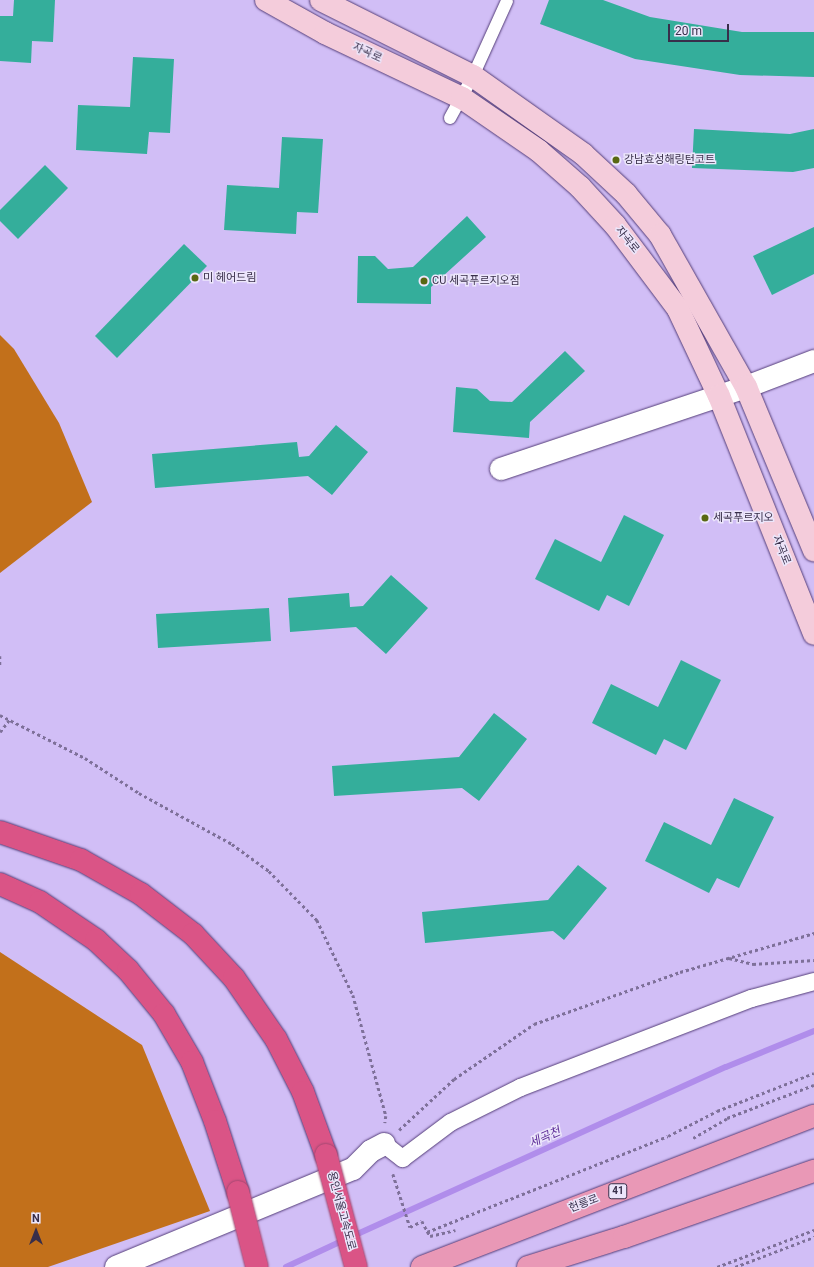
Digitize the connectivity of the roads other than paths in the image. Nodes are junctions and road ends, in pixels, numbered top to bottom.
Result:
1 (266, 0) edge
2 (322, 0) edge
3 (507, 1) edge
4 (473, 76) junction
5 (462, 98) junction
6 (450, 118) dead end
7 (814, 361) edge
8 (746, 387) junction
9 (719, 396) junction
10 (501, 469) dead end
11 (814, 550) edge
12 (814, 634) edge
13 (0, 832) edge
14 (0, 884) edge
15 (814, 981) edge
16 (814, 1116) edge
17 (384, 1144) joint
18 (814, 1171) edge
19 (116, 1267) edge
20 (257, 1267) edge
21 (356, 1267) edge
22 (422, 1267) edge
23 (528, 1267) edge

1 - 5 main road, 자곡로
2 - 4 main road
3 - 4 lane
4 - 5 lane
4 - 8 main road
5 - 6 lane
5 - 9 main road, 자곡로
7 - 8 street
8 - 9 street
8 - 11 main road
9 - 10 street
9 - 12 main road, 자곡로
13 - 21 highway, 용인서울고속도로, bridge
14 - 20 highway, bridge
15 - 17 street
16 - 22 main road, 헌릉로 / 41
17 - 19 street
18 - 23 main road

